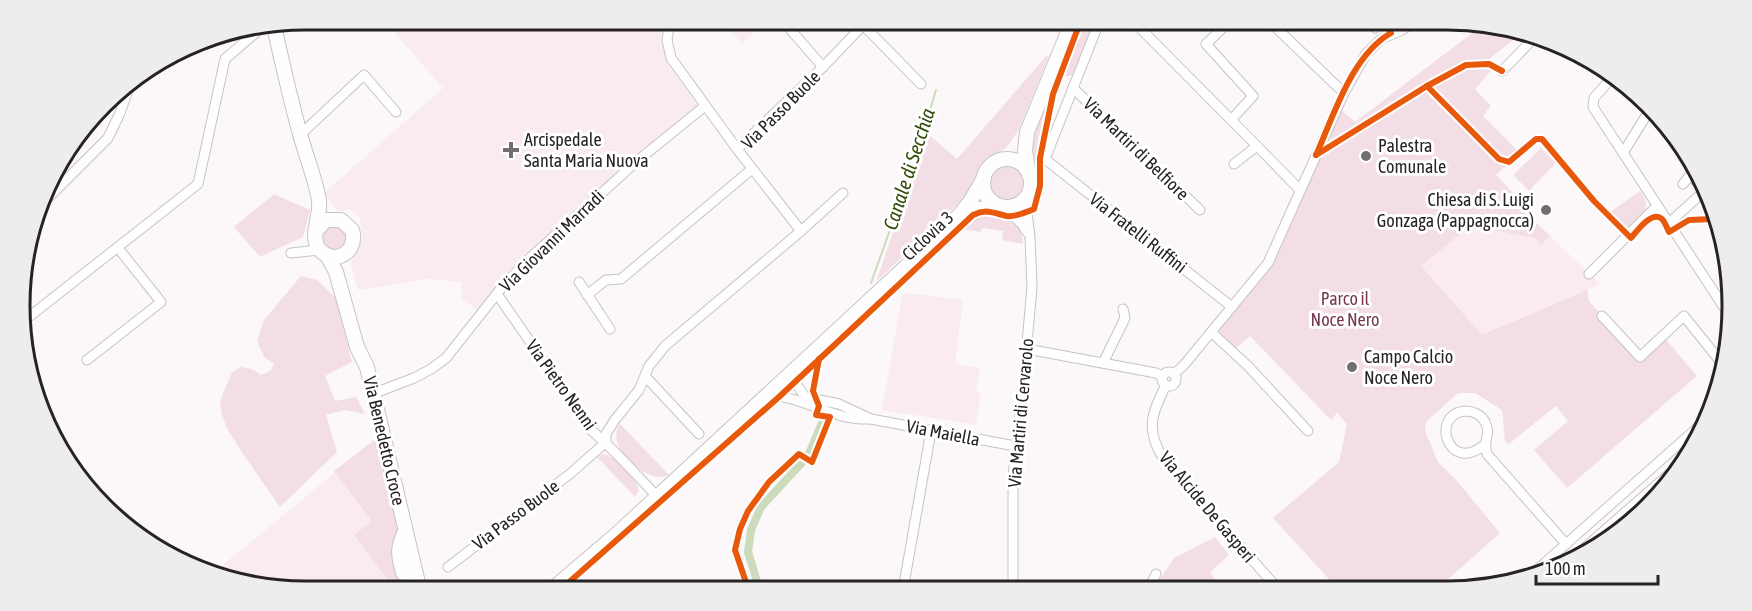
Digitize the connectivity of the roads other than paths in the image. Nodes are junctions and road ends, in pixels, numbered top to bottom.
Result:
1 (668, 30) edge
2 (791, 30) edge
3 (858, 30) edge
4 (872, 30) edge
5 (1069, 30) edge
6 (1096, 30) edge
7 (1142, 30) edge
8 (1221, 30) edge
9 (1278, 30) edge
10 (1389, 30) edge
11 (1402, 30) edge
12 (275, 32) edge
13 (1391, 33) junction
14 (253, 35) edge
15 (1529, 43) edge
16 (823, 67) junction
17 (1502, 71) dead end
18 (1608, 82) edge
19 (921, 84) dead end
20 (1073, 88) junction
21 (1344, 93) junction
22 (126, 97) edge
23 (705, 106) junction
24 (396, 112) dead end
25 (1646, 116) edge
26 (1032, 118) junction
27 (1231, 120) junction
28 (300, 135) junction
29 (1257, 146) junction
30 (737, 149) junction
31 (1623, 153) junction
32 (996, 161) junction
33 (1234, 164) dead end
34 (752, 170) junction
35 (1029, 175) junction
36 (1689, 176) edge
37 (984, 178) junction
38 (1683, 184) dead end
39 (1300, 190) junction
40 (55, 191) edge
41 (843, 193) dead end
42 (1029, 193) junction
43 (1699, 196) edge
44 (319, 198) junction
45 (1000, 206) junction
46 (1657, 206) junction
47 (1200, 210) dead end
48 (336, 219) junction
49 (1668, 223) junction
50 (951, 225) junction
51 (801, 231) junction
52 (1030, 237) junction
53 (320, 244) junction
54 (118, 248) junction
55 (342, 255) junction
56 (1589, 274) dead end
57 (579, 282) dead end
58 (343, 293) junction
59 (497, 294) junction
60 (587, 295) junction
61 (1722, 304) edge
62 (1232, 307) junction
63 (1123, 309) dead end
64 (31, 316) edge
65 (1602, 316) dead end
66 (610, 329) dead end
67 (1211, 332) junction
68 (1027, 349) junction
69 (1717, 358) edge
70 (87, 360) dead end
71 (1103, 363) junction
72 (797, 367) junction
73 (645, 376) junction
74 (1164, 381) junction
75 (372, 394) junction
76 (768, 395) junction
77 (871, 419) junction
78 (931, 431) junction
79 (1308, 431) dead end
80 (699, 434) dead end
81 (1690, 434) edge
82 (606, 442) junction
83 (1484, 445) junction
84 (1015, 446) junction
85 (657, 496) junction
86 (1566, 544) junction
87 (1545, 562) edge
88 (448, 567) dead end
89 (1156, 574) dead end
90 (417, 581) edge
91 (562, 581) edge
92 (905, 581) edge
93 (1013, 581) edge
94 (1152, 581) edge
95 (1270, 581) edge

1 - 23 street
2 - 16 street, Via Passo Buole
3 - 16 street
4 - 19 street
5 - 26 street, Via Martiri di Cervarolo
6 - 20 street
7 - 27 street
8 - 27 street
9 - 21 street
10 - 13 street
11 - 13 street
12 - 28 street, Via Benedetto Croce
13 - 21 street
14 - 54 street
15 - 17 street
16 - 30 street, Via Passo Buole
18 - 31 street
20 - 47 street, Via Martiri di Belfiore
20 - 62 street, Via Fratelli Ruffini
21 - 39 street
22 - 40 street
23 - 30 street
23 - 59 street, Via Giovanni Marradi
24 - 28 street
25 - 31 street
26 - 32 street, Via Martiri di Cervarolo
26 - 35 street, Via Martiri di Cervarolo
27 - 29 street
28 - 44 street, Via Benedetto Croce
29 - 33 street
29 - 39 street
30 - 34 street, Via Passo Buole
31 - 46 street
32 - 35 street
32 - 37 street, Via Martiri di Cervarolo
34 - 51 street, Via Passo Buole
34 - 60 street
35 - 42 street, Via Martiri di Cervarolo
36 - 38 street
37 - 45 street
37 - 50 street, Via Martiri di Cervarolo
39 - 62 street
41 - 51 street, Via Passo Buole
42 - 45 street
42 - 52 street, Via Martiri di Cervarolo
43 - 49 street
44 - 48 street, Via Benedetto Croce
44 - 53 street, Via Benedetto Croce
45 - 50 street
45 - 52 street
46 - 49 street
46 - 56 street
48 - 53 street
48 - 55 street
49 - 61 street
50 - 72 street
51 - 73 street, Via Passo Buole
52 - 68 street, Via Martiri di Cervarolo
53 - 55 street
53 - 58 street, Via Benedetto Croce
54 - 64 street
54 - 70 street
55 - 58 street, Via Benedetto Croce
57 - 60 street
58 - 75 street, Via Benedetto Croce
59 - 75 street, Via Giovanni Marradi
59 - 82 street, Via Pietro Nenni
60 - 66 street
62 - 67 street
63 - 71 street
65 - 69 street
67 - 74 street, Via Alcide De Gasperi
67 - 79 street
68 - 71 street
68 - 84 street, Via Martiri di Cervarolo
71 - 74 street
72 - 76 street
72 - 77 street, Via Maiella
73 - 80 street
73 - 82 street, Via Passo Buole
74 - 95 street, Via Alcide De Gasperi
75 - 90 street, Via Benedetto Croce
76 - 77 street, Via Maiella
76 - 85 street
77 - 78 street, Via Maiella
78 - 84 street, Via Maiella
78 - 92 street
81 - 86 street
82 - 85 street, Via Pietro Nenni
82 - 88 street, Via Passo Buole
83 - 83 street
83 - 86 street
84 - 93 street, Via Martiri di Cervarolo
85 - 91 street
86 - 87 street
89 - 94 street

